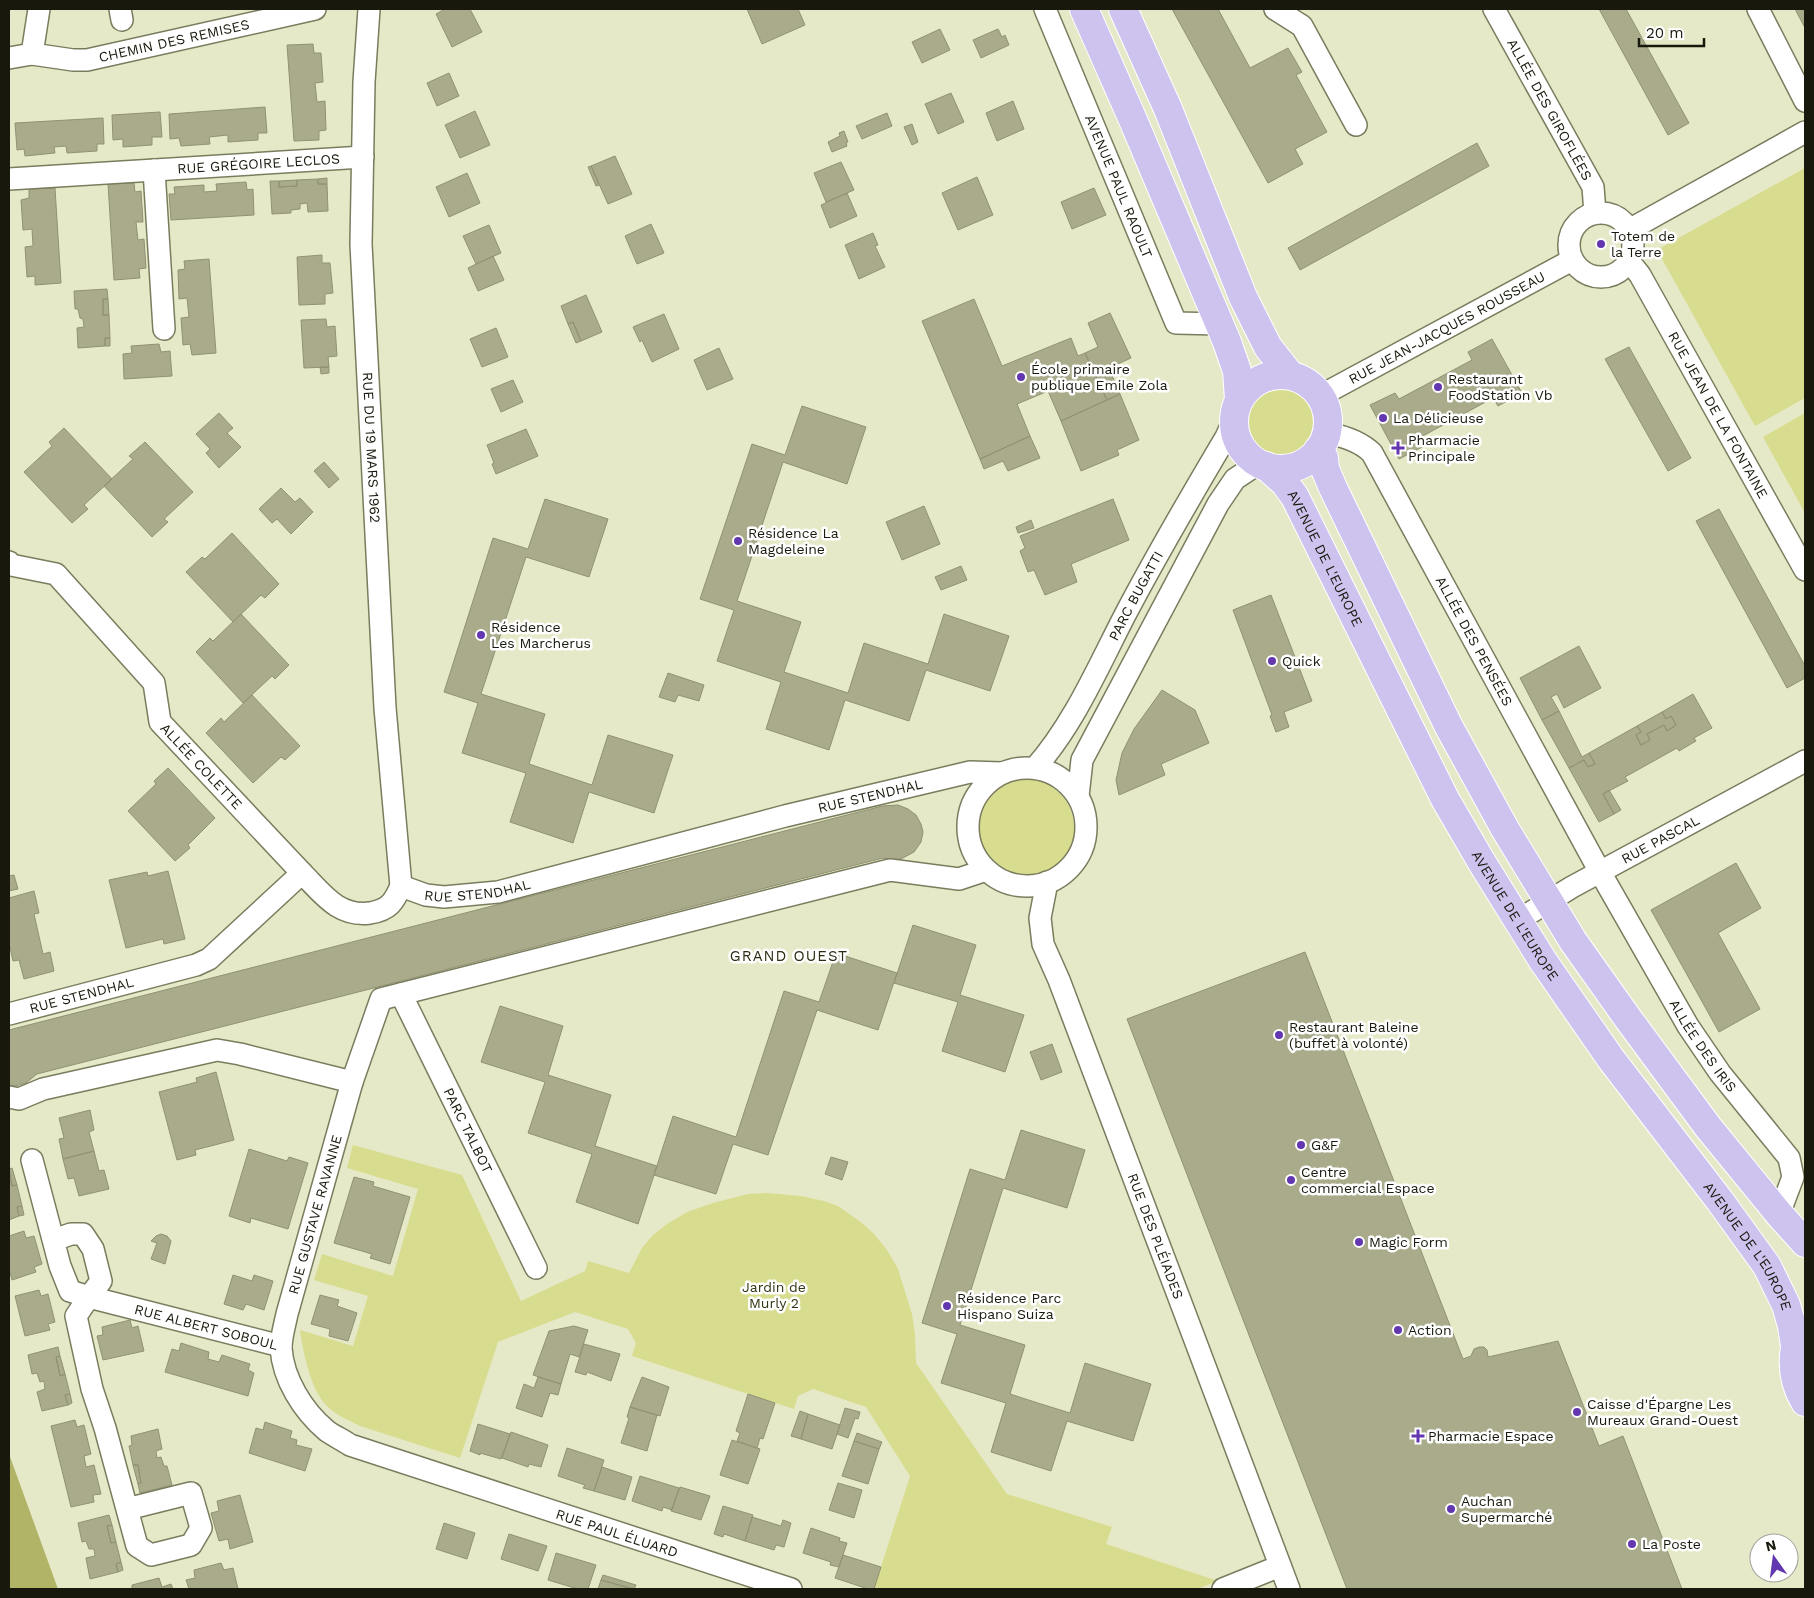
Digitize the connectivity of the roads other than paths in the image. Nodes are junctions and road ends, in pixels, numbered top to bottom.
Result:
1 (39, 9) edge
2 (315, 9) edge
3 (368, 9) edge
4 (1045, 9) edge
5 (1084, 9) edge
6 (1123, 9) edge
7 (1275, 9) edge
8 (1494, 9) edge
9 (1758, 9) edge
10 (32, 54) junction
11 (9, 58) edge
12 (1805, 100) edge
13 (1356, 125) dead end
14 (1805, 132) edge
15 (363, 157) junction
16 (154, 170) junction
17 (9, 180) edge
18 (1595, 213) junction
19 (1629, 230) junction
20 (1572, 260) junction
21 (1629, 261) junction
22 (1220, 324) junction
23 (164, 329) dead end
24 (1290, 375) junction
25 (1320, 396) junction
26 (1236, 411) junction
27 (1323, 441) junction
28 (1263, 465) junction
29 (9, 562) edge
30 (1805, 570) edge
31 (1805, 761) edge
32 (1035, 768) junction
33 (1002, 774) junction
34 (1078, 796) junction
35 (1445, 799) junction
36 (986, 870) junction
37 (1600, 872) junction
38 (302, 873) junction
39 (1047, 882) junction
40 (401, 886) junction
41 (1549, 902) junction
42 (1517, 921) junction
43 (401, 994) junction
44 (9, 1014) edge
45 (352, 1082) junction
46 (9, 1096) edge
47 (32, 1160) dead end
48 (1779, 1214) junction
49 (54, 1240) junction
50 (1805, 1243) edge
51 (536, 1268) dead end
52 (89, 1297) junction
53 (1805, 1318) edge
54 (281, 1346) junction
55 (1795, 1346) junction
56 (1805, 1402) edge
57 (444, 1477) joint
58 (127, 1510) dead end
59 (1280, 1566) junction
60 (791, 1589) edge
61 (1223, 1589) edge
62 (1289, 1589) edge

1 - 10 street
2 - 10 street, CHEMIN DES REMISES
3 - 15 street, RUE DU 19 MARS 1962
4 - 22 street, AVENUE PAUL RAOULT
5 - 22 main road
6 - 24 main road
7 - 13 street
8 - 18 street, ALLÉE DES GIROFLÉES
9 - 12 street
10 - 11 street, CHEMIN DES REMISES
14 - 19 street
15 - 16 street, RUE GRÉGOIRE LECLOS
15 - 40 street, RUE DU 19 MARS 1962
16 - 17 street, RUE GRÉGOIRE LECLOS
16 - 23 street
18 - 19 street
18 - 20 street
19 - 21 street
20 - 21 street
20 - 25 street, RUE JEAN-JACQUES ROUSSEAU
21 - 30 street, RUE JEAN DE LA FONTAINE
22 - 26 main road
24 - 25 main road
24 - 26 main road
25 - 27 main road
26 - 28 main road
26 - 32 street, PARC BUGATTI
27 - 28 main road
27 - 37 street, ALLÉE DES PENSÉES
27 - 41 main road
28 - 34 street, PARC BUGATTI
28 - 35 main road, AVENUE DE L'EUROPE
29 - 38 street, ALLÉE COLETTE
31 - 37 street, RUE PASCAL
32 - 33 street
32 - 34 street
33 - 36 street
33 - 40 street, RUE STENDHAL
34 - 39 street
35 - 41 main road
35 - 42 main road, AVENUE DE L'EUROPE
36 - 39 street
36 - 43 street
37 - 41 street, RUE PASCAL
37 - 48 street, ALLÉE DES IRIS
38 - 40 street
38 - 44 street, RUE STENDHAL
39 - 59 street, RUE DES PLÉIADES
41 - 42 street, RUE PASCAL
41 - 48 main road
42 - 55 main road, AVENUE DE L'EUROPE
43 - 45 street
43 - 51 street, PARC TALBOT
45 - 46 street
45 - 54 street, RUE GUSTAVE RAVANNE
47 - 49 street, RUE ALBERT SOBOUL
48 - 50 main road
49 - 52 street, RUE ALBERT SOBOUL
49 - 52 street
52 - 54 street, RUE ALBERT SOBOUL
52 - 58 street
53 - 55 main road
54 - 57 street, RUE ALBERT SOBOUL
55 - 56 main road
57 - 60 street, RUE PAUL ÉLUARD
59 - 61 street
59 - 62 street, RUE DES PLÉIADES

